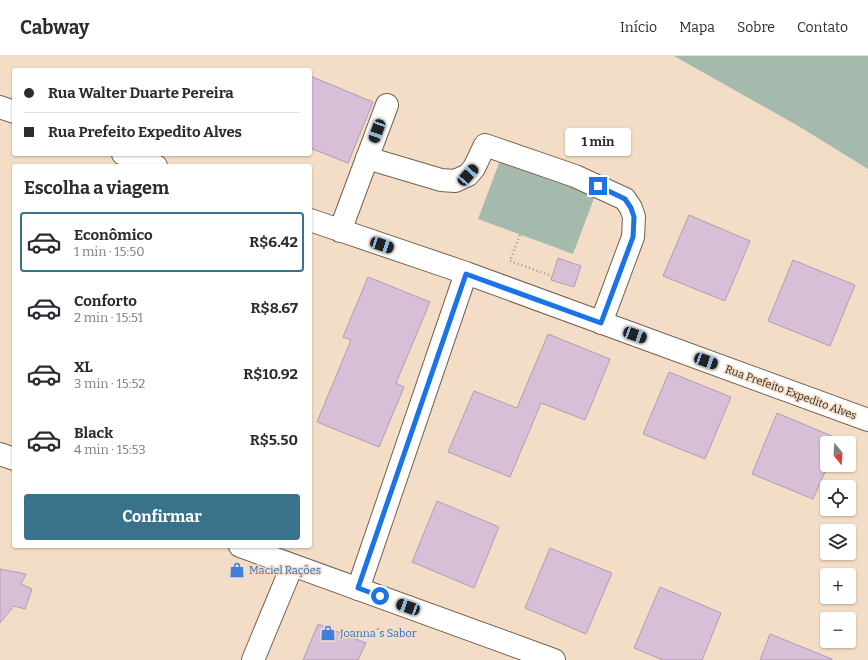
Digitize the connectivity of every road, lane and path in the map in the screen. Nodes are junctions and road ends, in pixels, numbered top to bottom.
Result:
1 (386, 105) dead end
2 (0, 107) edge
3 (12, 111) edge
4 (128, 156) edge
5 (367, 158) junction
6 (150, 164) edge
7 (312, 221) edge
8 (340, 231) junction
9 (520, 235) dead end
10 (466, 274) junction
11 (552, 276) dead end
12 (601, 323) junction
13 (868, 420) edge
14 (0, 454) edge
15 (12, 458) edge
16 (245, 548) edge
17 (292, 566) junction
18 (358, 588) junction
19 (253, 660) edge
20 (554, 660) edge

1 - 5 street
2 - 3 street
4 - 6 street
5 - 8 street
5 - 12 street
7 - 8 street, Rua Prefeito Expedito Alves
8 - 10 street, Rua Prefeito Expedito Alves
9 - 11 path
10 - 12 street, Rua Prefeito Expedito Alves
10 - 18 street
12 - 13 street, Rua Prefeito Expedito Alves
14 - 15 street
16 - 17 street
17 - 18 street
17 - 19 street
18 - 20 street

